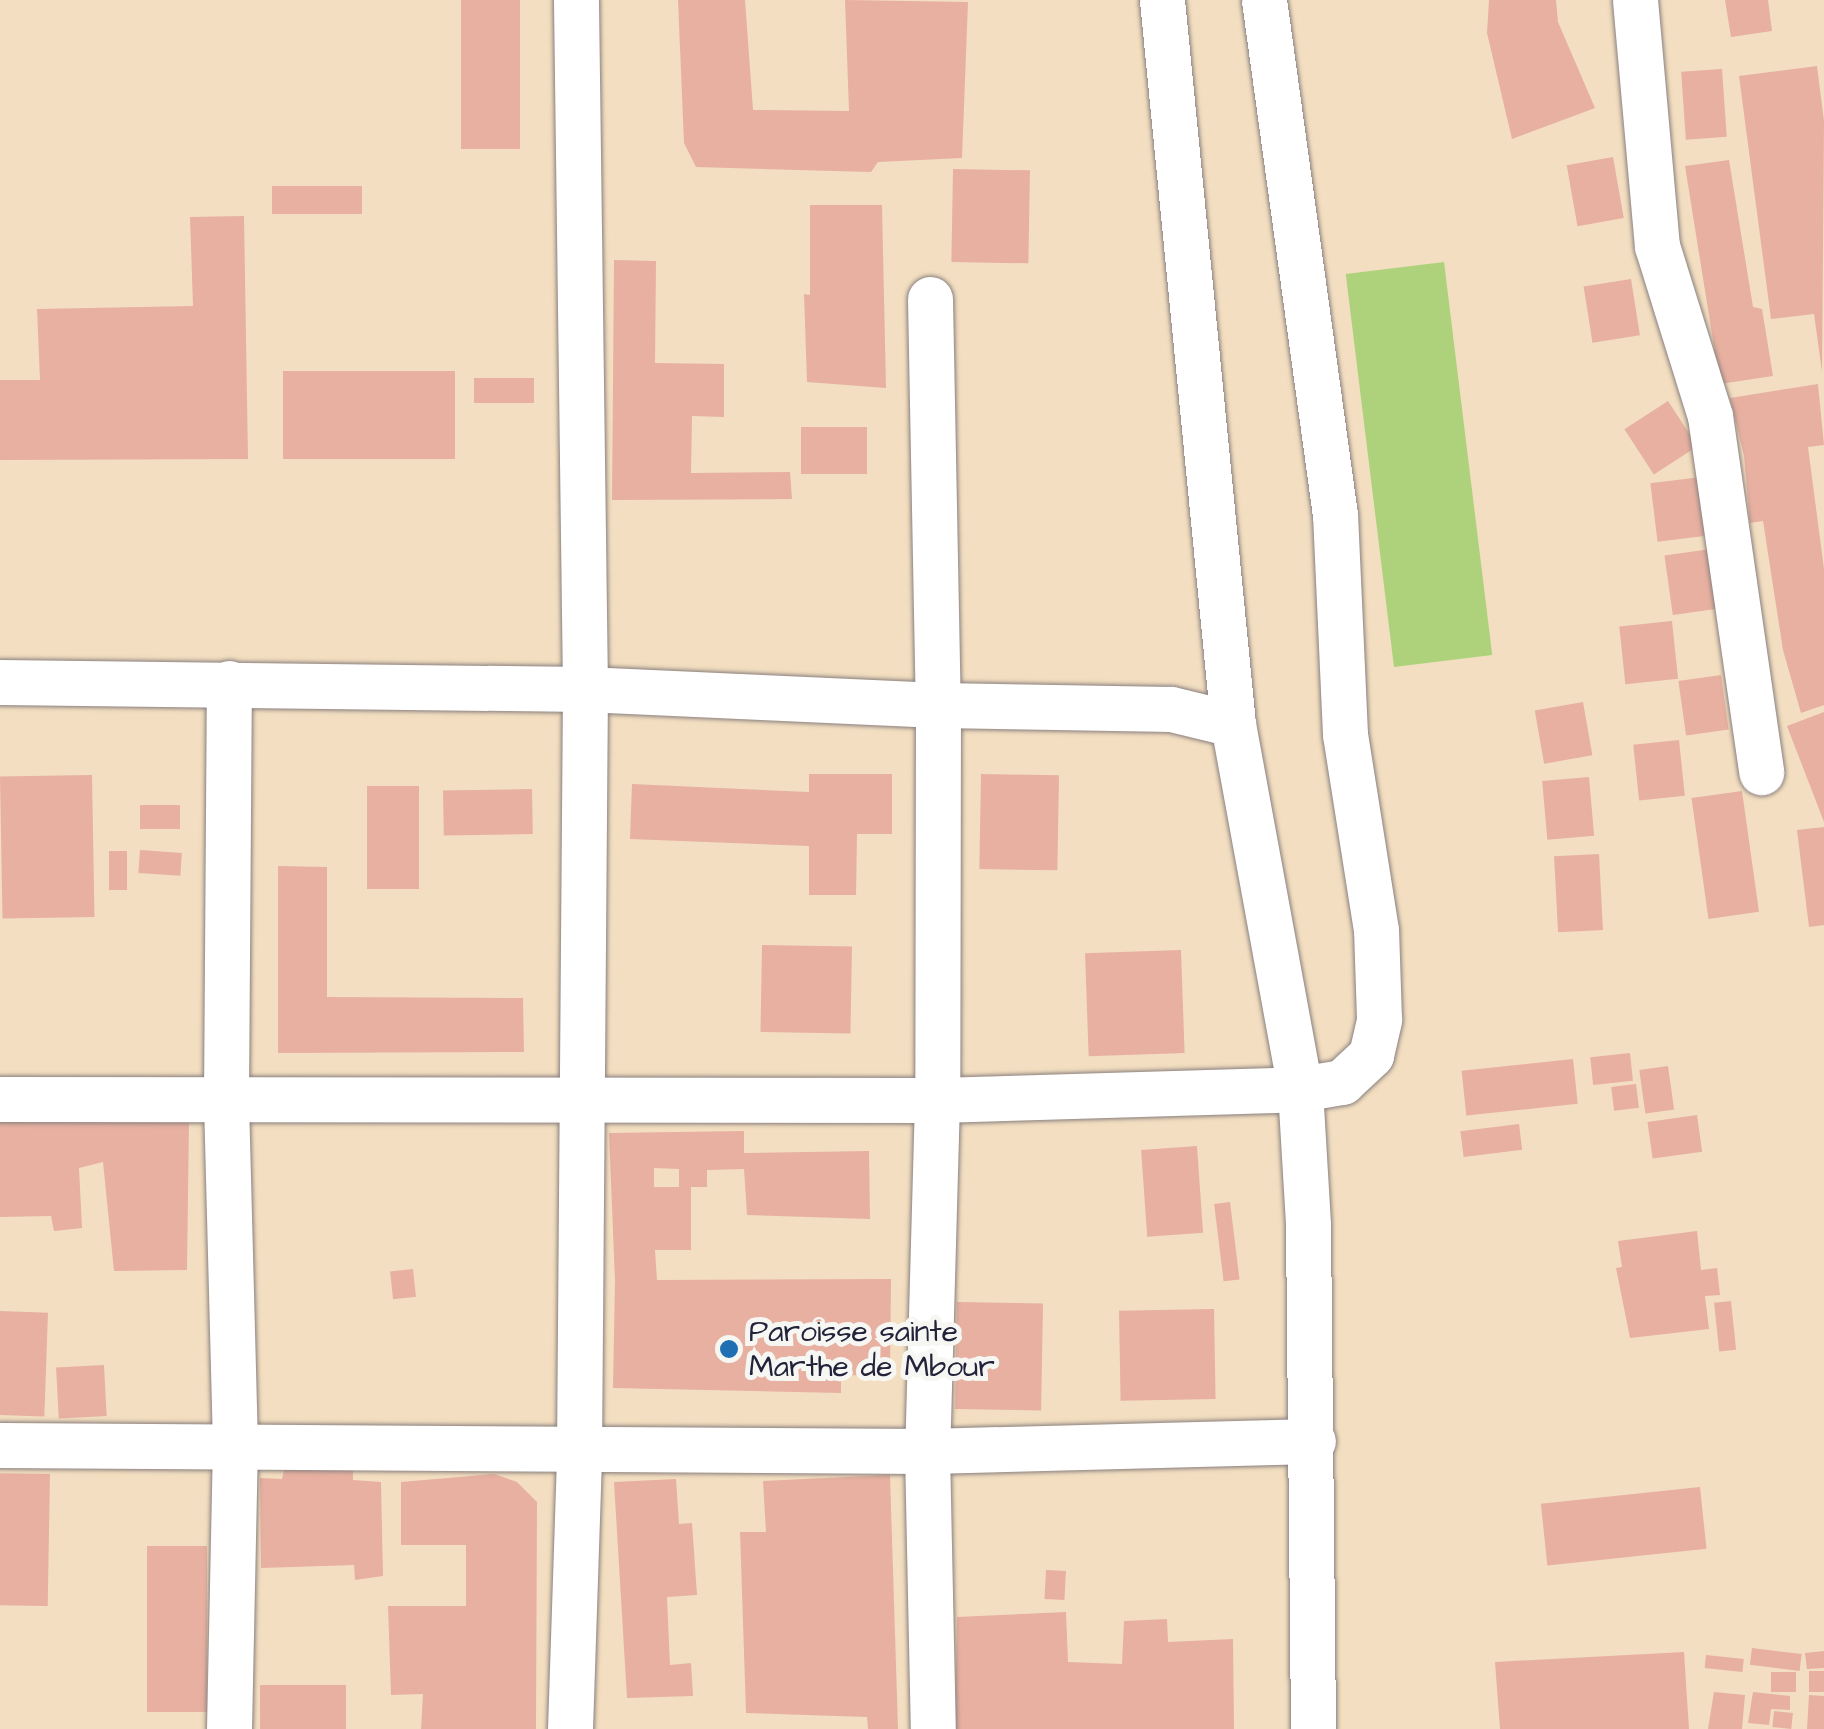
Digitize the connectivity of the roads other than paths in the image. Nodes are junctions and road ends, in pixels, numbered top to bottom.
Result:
1 (576, 0) edge
2 (1162, 0) edge
3 (1264, 0) edge
4 (1635, 0) edge
5 (930, 299) dead end
6 (0, 682) edge
7 (229, 683) junction
8 (586, 688) junction
9 (938, 705) junction
10 (1233, 724) junction
11 (1761, 772) dead end
12 (1300, 1089) junction
13 (0, 1099) edge
14 (226, 1100) junction
15 (937, 1100) junction
16 (579, 1101) junction
17 (1312, 1441) junction
18 (0, 1445) edge
19 (234, 1445) junction
20 (927, 1451) junction
21 (580, 1452) junction
22 (229, 1729) edge
23 (570, 1729) edge
24 (933, 1729) edge
25 (1313, 1729) edge

1 - 8 street
2 - 10 street
3 - 12 street
4 - 11 street
5 - 9 street
6 - 7 street
7 - 8 street
7 - 14 street
8 - 9 street
8 - 16 street
9 - 10 street
9 - 15 street
10 - 12 street
12 - 15 street
12 - 17 street
13 - 14 street
14 - 16 street
14 - 19 street
15 - 16 street
15 - 20 street
16 - 21 street
17 - 20 street
17 - 25 street
18 - 19 street
19 - 21 street
19 - 22 street
20 - 21 street
20 - 24 street
21 - 23 street

